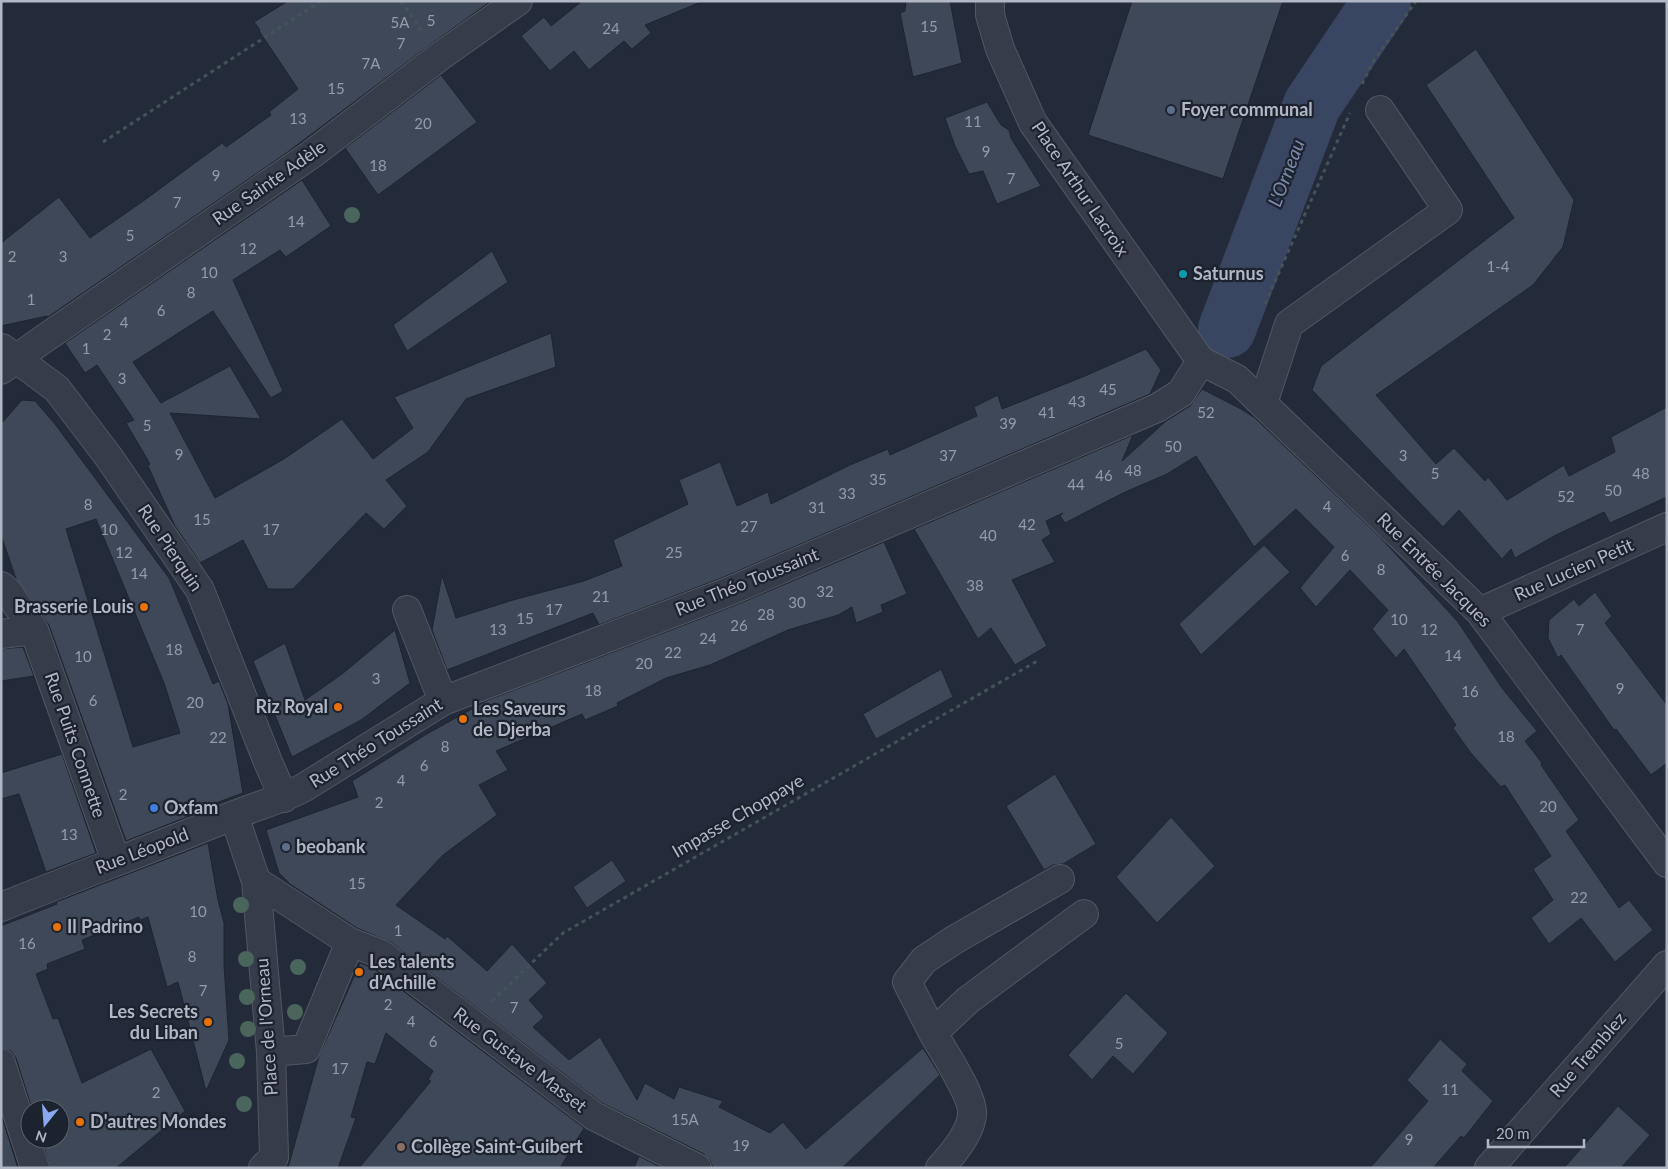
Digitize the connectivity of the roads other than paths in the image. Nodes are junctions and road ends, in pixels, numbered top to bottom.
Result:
1 (990, 1) edge
2 (517, 2) edge
3 (1380, 110) dead end
4 (6, 359) edge
5 (1202, 360) junction
6 (1262, 403) junction
7 (1667, 527) edge
8 (1, 586) edge
9 (407, 610) dead end
10 (1480, 612) junction
11 (34, 630) junction
12 (1, 634) edge
13 (443, 701) junction
14 (284, 798) junction
15 (234, 815) junction
16 (116, 861) junction
17 (1667, 864) edge
18 (1060, 879) dead end
19 (256, 881) junction
20 (1, 907) edge
21 (1084, 914) dead end
22 (350, 942) junction
23 (1667, 965) edge
24 (933, 1033) junction
25 (271, 1052) junction
26 (1, 1063) edge
27 (35, 1168) edge
28 (263, 1168) edge
29 (697, 1168) edge
30 (940, 1168) edge
31 (1489, 1168) edge

1 - 5 street, Place Arthur Lacroix
2 - 4 street, Rue Sainte Adèle
3 - 6 street
4 - 14 street, Rue Pierquin
5 - 6 street, Rue Entrée Jacques
5 - 13 street, Rue Théo Toussaint
6 - 10 street, Rue Entrée Jacques
7 - 10 street, Rue Lucien Petit
8 - 11 street, Rue Puits Connette
9 - 13 street
10 - 17 street, Rue Entrée Jacques
11 - 12 street
11 - 16 street, Rue Puits Connette
13 - 14 street, Rue Théo Toussaint
14 - 15 street, Rue Léopold
15 - 16 street, Rue Léopold
15 - 19 street, Place de l'Orneau
16 - 20 street, Rue Léopold
18 - 24 street
19 - 22 street
19 - 25 street, Place de l'Orneau
21 - 24 street
22 - 25 street, Place de l'Orneau
22 - 29 street, Rue Gustave Masset
23 - 31 street, Rue Tremblez
24 - 30 street
25 - 28 street, Place de l'Orneau
26 - 27 street

